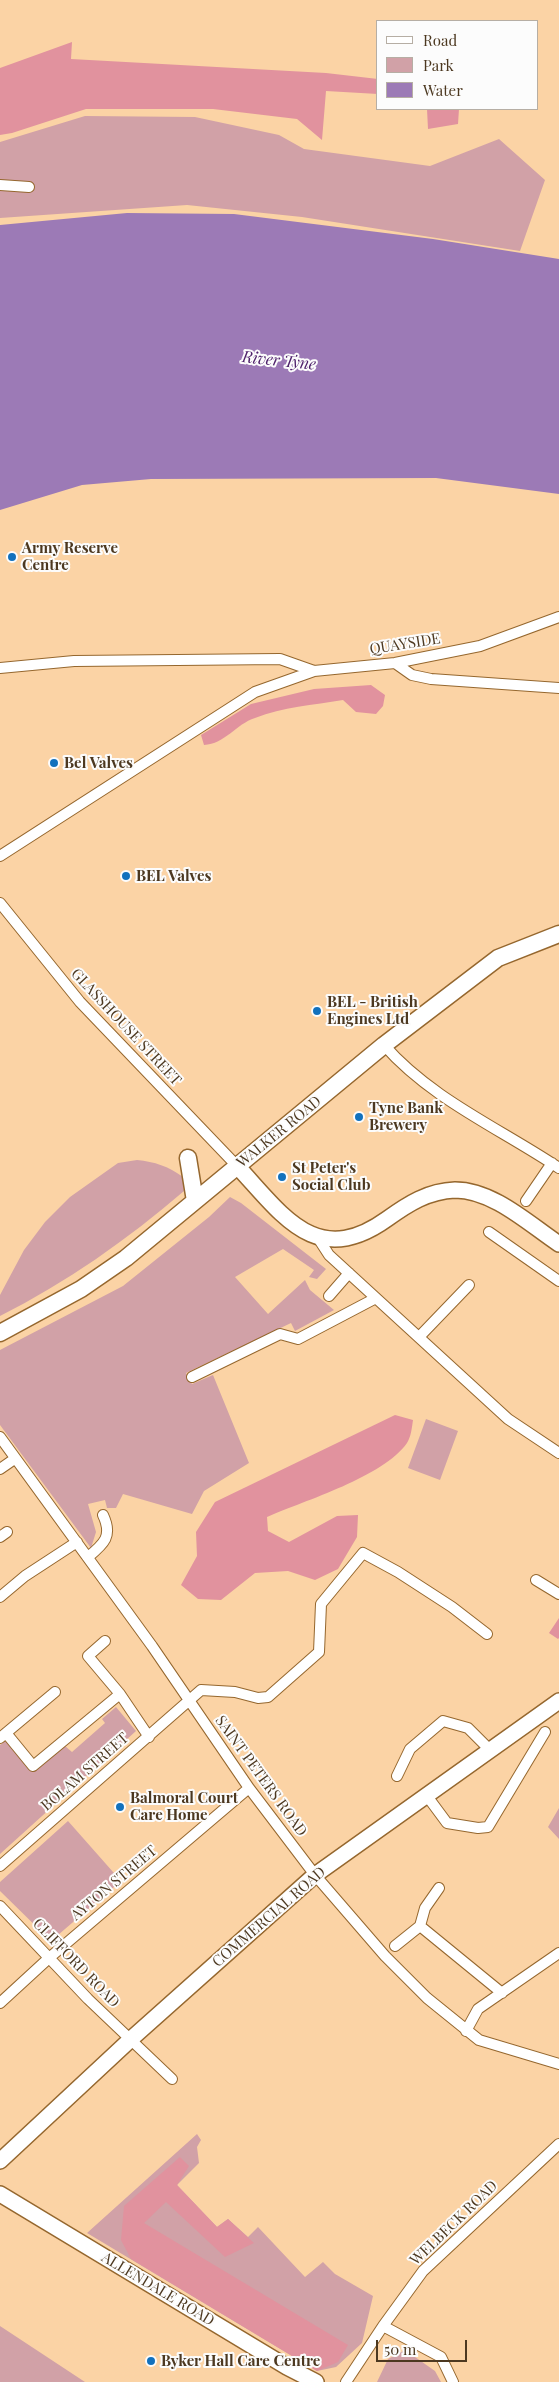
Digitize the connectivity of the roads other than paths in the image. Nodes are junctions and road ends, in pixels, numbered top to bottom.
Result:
1 (0, 185) edge
2 (29, 187) dead end
3 (559, 616) edge
4 (395, 663) junction
5 (0, 668) edge
6 (314, 671) junction
7 (559, 688) edge
8 (0, 856) edge
9 (0, 903) edge
10 (559, 934) edge
11 (384, 1045) junction
12 (188, 1158) dead end
13 (555, 1165) edge
14 (237, 1166) junction
15 (194, 1201) junction
16 (526, 1201) dead end
17 (488, 1232) dead end
18 (318, 1238) junction
19 (559, 1244) edge
20 (349, 1273) junction
21 (559, 1281) edge
22 (469, 1285) dead end
23 (329, 1296) dead end
24 (376, 1298) junction
25 (0, 1333) edge
26 (419, 1337) junction
27 (192, 1377) dead end
28 (0, 1437) edge
29 (559, 1453) edge
30 (13, 1460) dead end
31 (0, 1470) edge
32 (103, 1515) dead end
33 (77, 1542) junction
34 (88, 1557) junction
35 (536, 1580) dead end
36 (559, 1594) edge
37 (0, 1597) edge
38 (486, 1634) dead end
39 (105, 1642) dead end
40 (55, 1692) dead end
41 (120, 1694) junction
42 (188, 1701) junction
43 (559, 1701) edge
44 (545, 1732) dead end
45 (3, 1735) edge
46 (149, 1737) junction
47 (490, 1750) junction
48 (397, 1776) dead end
49 (249, 1788) junction
50 (427, 1796) junction
51 (0, 1866) edge
52 (315, 1875) junction
53 (439, 1888) dead end
54 (0, 1906) edge
55 (420, 1926) junction
56 (395, 1946) dead end
57 (559, 1953) edge
58 (49, 1958) junction
59 (502, 1993) junction
60 (0, 2003) edge
61 (466, 2031) junction
62 (131, 2039) junction
63 (559, 2064) edge
64 (172, 2079) dead end
65 (559, 2144) edge
66 (0, 2160) edge
67 (0, 2194) edge
68 (382, 2326) junction
69 (316, 2382) edge
70 (346, 2382) edge
71 (453, 2382) edge

1 - 2 street
3 - 4 street, QUAYSIDE
4 - 6 street, QUAYSIDE
4 - 7 street
5 - 6 street
6 - 8 street, QUAYSIDE
9 - 14 street, GLASSHOUSE STREET
10 - 11 main road, WALKER ROAD
11 - 13 street
11 - 14 main road, WALKER ROAD
12 - 15 main road
13 - 16 street
14 - 15 main road, WALKER ROAD
14 - 18 street
15 - 25 main road, WALKER ROAD
17 - 21 street
18 - 19 street
18 - 20 street
20 - 23 street
20 - 24 street
22 - 26 street
24 - 26 street
24 - 27 street
26 - 29 street
28 - 33 street, SAINT PETERS ROAD
30 - 31 street
32 - 34 street
33 - 34 street, SAINT PETERS ROAD
33 - 37 street
34 - 42 street, SAINT PETERS ROAD
35 - 36 street
38 - 42 street, BOLAM STREET
39 - 41 street
40 - 45 street
41 - 45 street
41 - 46 street
42 - 46 street, BOLAM STREET
42 - 49 street, SAINT PETERS ROAD
43 - 47 street, COMMERCIAL ROAD
44 - 50 street
46 - 51 street, BOLAM STREET
47 - 48 street
47 - 50 street, COMMERCIAL ROAD
49 - 52 street, SAINT PETERS ROAD
49 - 58 street, AYTON STREET
50 - 52 street, COMMERCIAL ROAD
52 - 61 street, SAINT PETERS ROAD
52 - 62 street, COMMERCIAL ROAD
53 - 55 street
54 - 58 street, CLIFFORD ROAD
55 - 56 street
55 - 59 street
57 - 59 street
58 - 60 street, AYTON STREET
58 - 62 street, CLIFFORD ROAD
59 - 61 street
61 - 63 street, SAINT PETERS ROAD
62 - 64 street, CLIFFORD ROAD
62 - 66 street, COMMERCIAL ROAD
65 - 68 street, WELBECK ROAD
67 - 69 street, ALLENDALE ROAD
68 - 70 street, WELBECK ROAD
68 - 71 street

